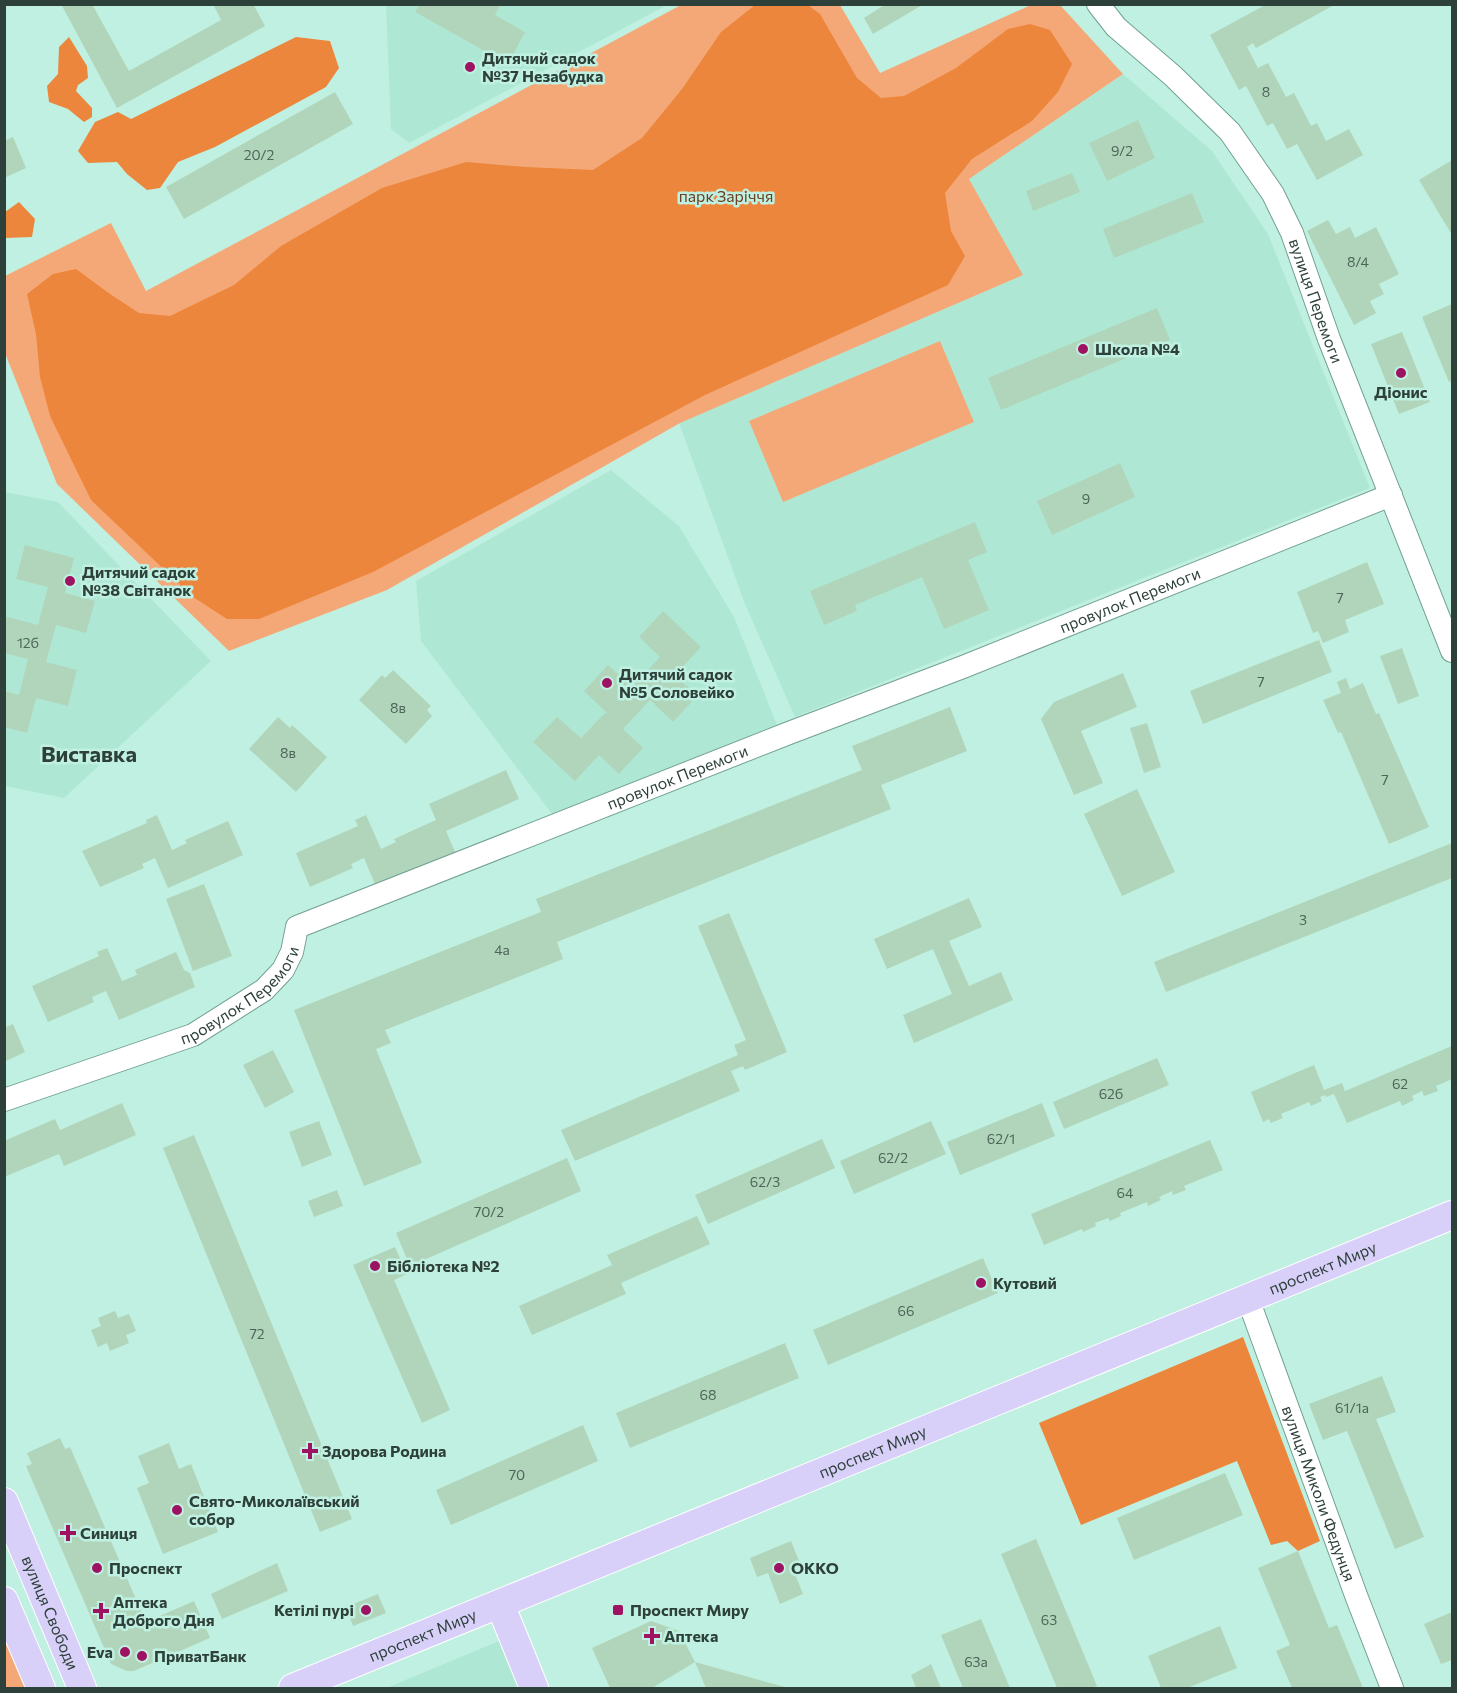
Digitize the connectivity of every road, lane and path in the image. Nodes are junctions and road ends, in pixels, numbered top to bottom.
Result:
1 (1098, 4) edge
2 (1391, 495) junction
3 (1452, 651) edge
4 (4, 1100) edge
5 (1452, 1215) edge
6 (1248, 1299) junction
7 (4, 1502) edge
8 (4, 1560) edge
9 (33, 1570) junction
10 (4, 1601) edge
11 (500, 1604) junction
12 (41, 1689) edge
13 (82, 1689) edge
14 (293, 1689) edge
15 (534, 1689) edge
16 (1392, 1689) edge

1 - 2 street, вулиця Перемоги
2 - 3 street, вулиця Перемоги
2 - 4 street, провулок Перемоги
5 - 6 main road, проспект Миру
6 - 11 main road, проспект Миру
6 - 16 street, вулиця Миколи Федунця
7 - 9 main road, вулиця Свободи
8 - 9 main road
9 - 13 main road, вулиця Свободи
10 - 12 main road
11 - 14 main road, проспект Миру
11 - 15 main road

